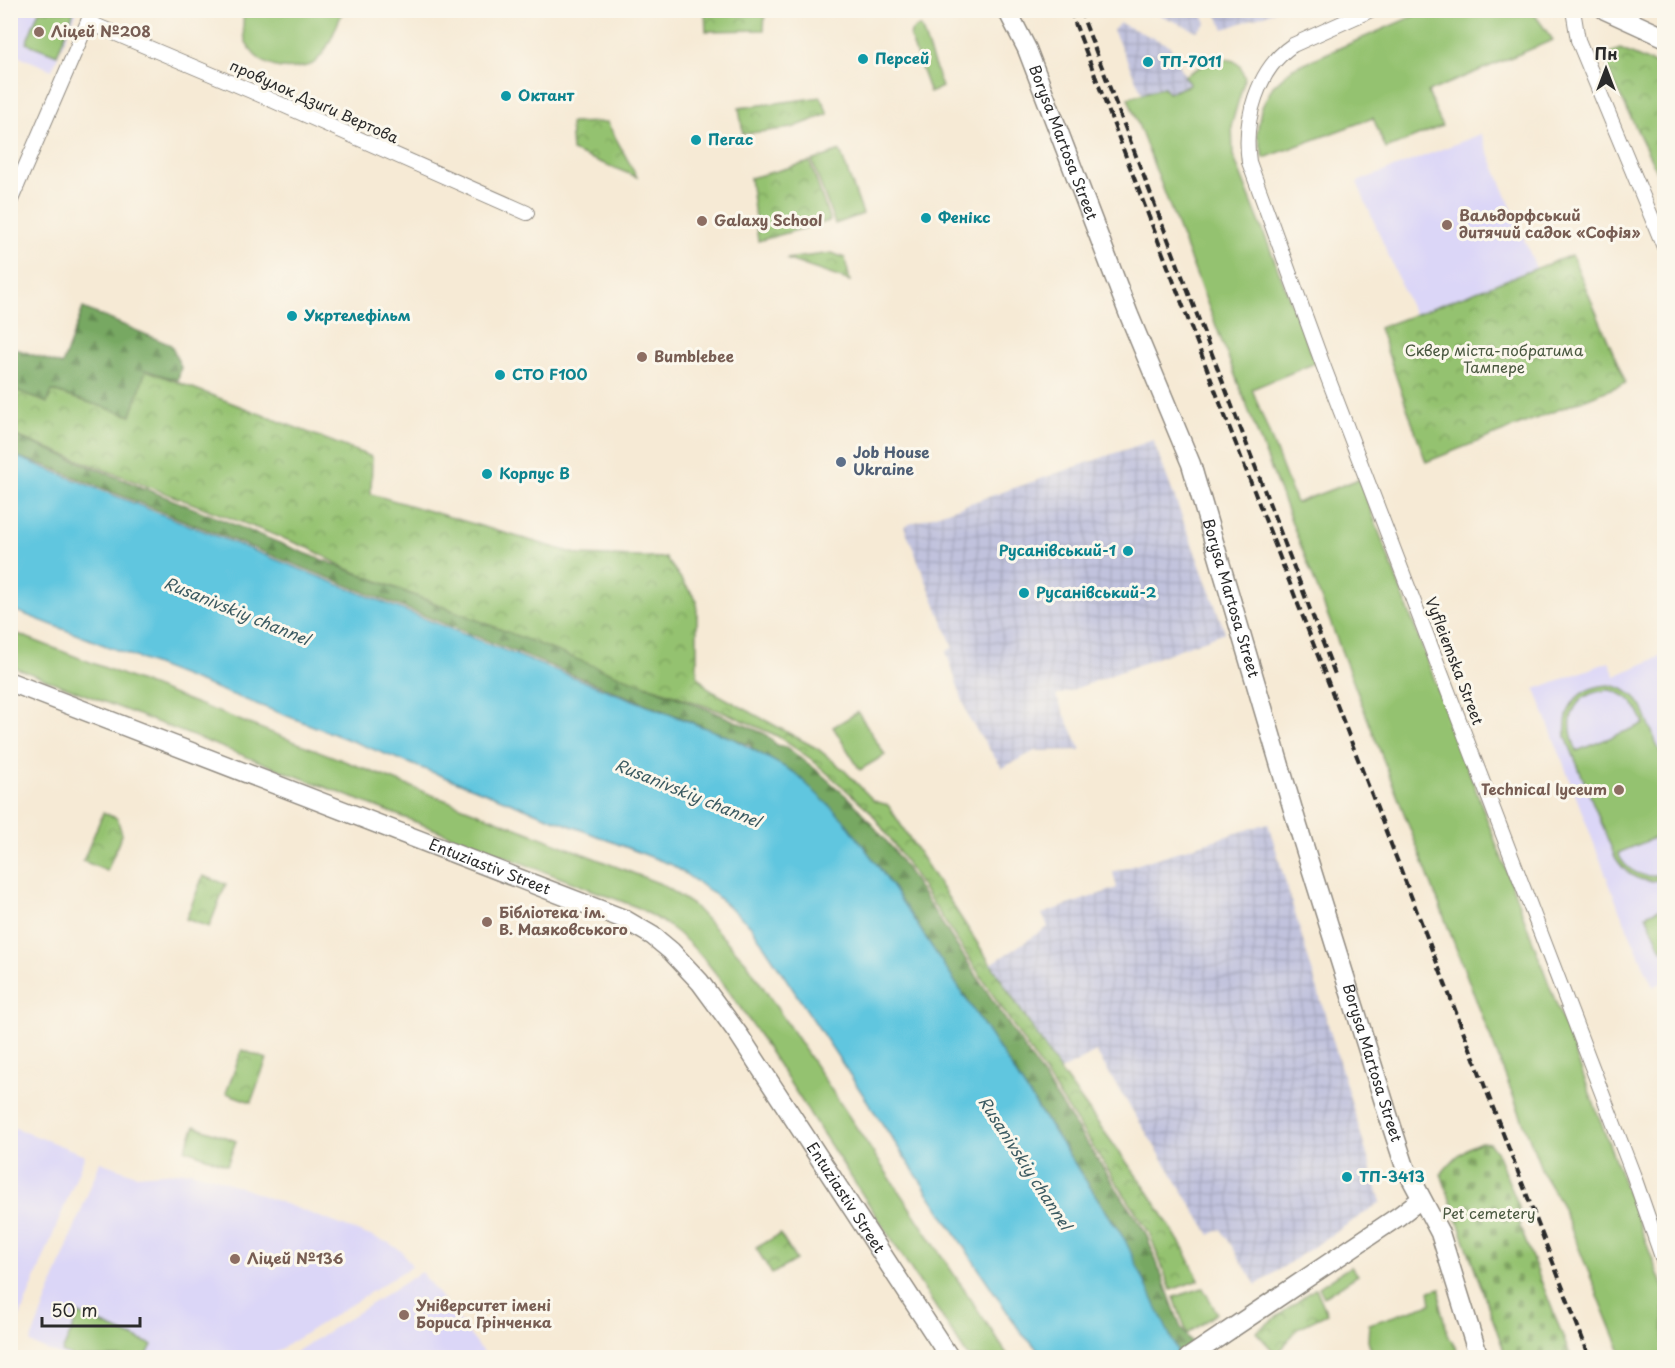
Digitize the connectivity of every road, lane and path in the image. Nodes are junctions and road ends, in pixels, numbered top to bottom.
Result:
1 (1007, 10) edge
2 (1371, 10) edge
3 (1573, 10) edge
4 (1605, 10) edge
5 (90, 16) edge
6 (1665, 37) edge
7 (10, 202) edge
8 (527, 213) dead end
9 (1665, 247) edge
10 (10, 682) edge
11 (1421, 1199) junction
12 (1665, 1263) edge
13 (950, 1358) edge
14 (1188, 1358) edge
15 (1479, 1358) edge

1 - 11 main road, Borysa Martosa Street
2 - 12 street, Vyfleiemska Street
3 - 9 street
4 - 6 main road
5 - 7 street
5 - 8 street, провулок Дзиґи Вертова
10 - 13 main road, Entuziastiv Street
11 - 14 main road
11 - 15 main road, Borysa Martosa Street

